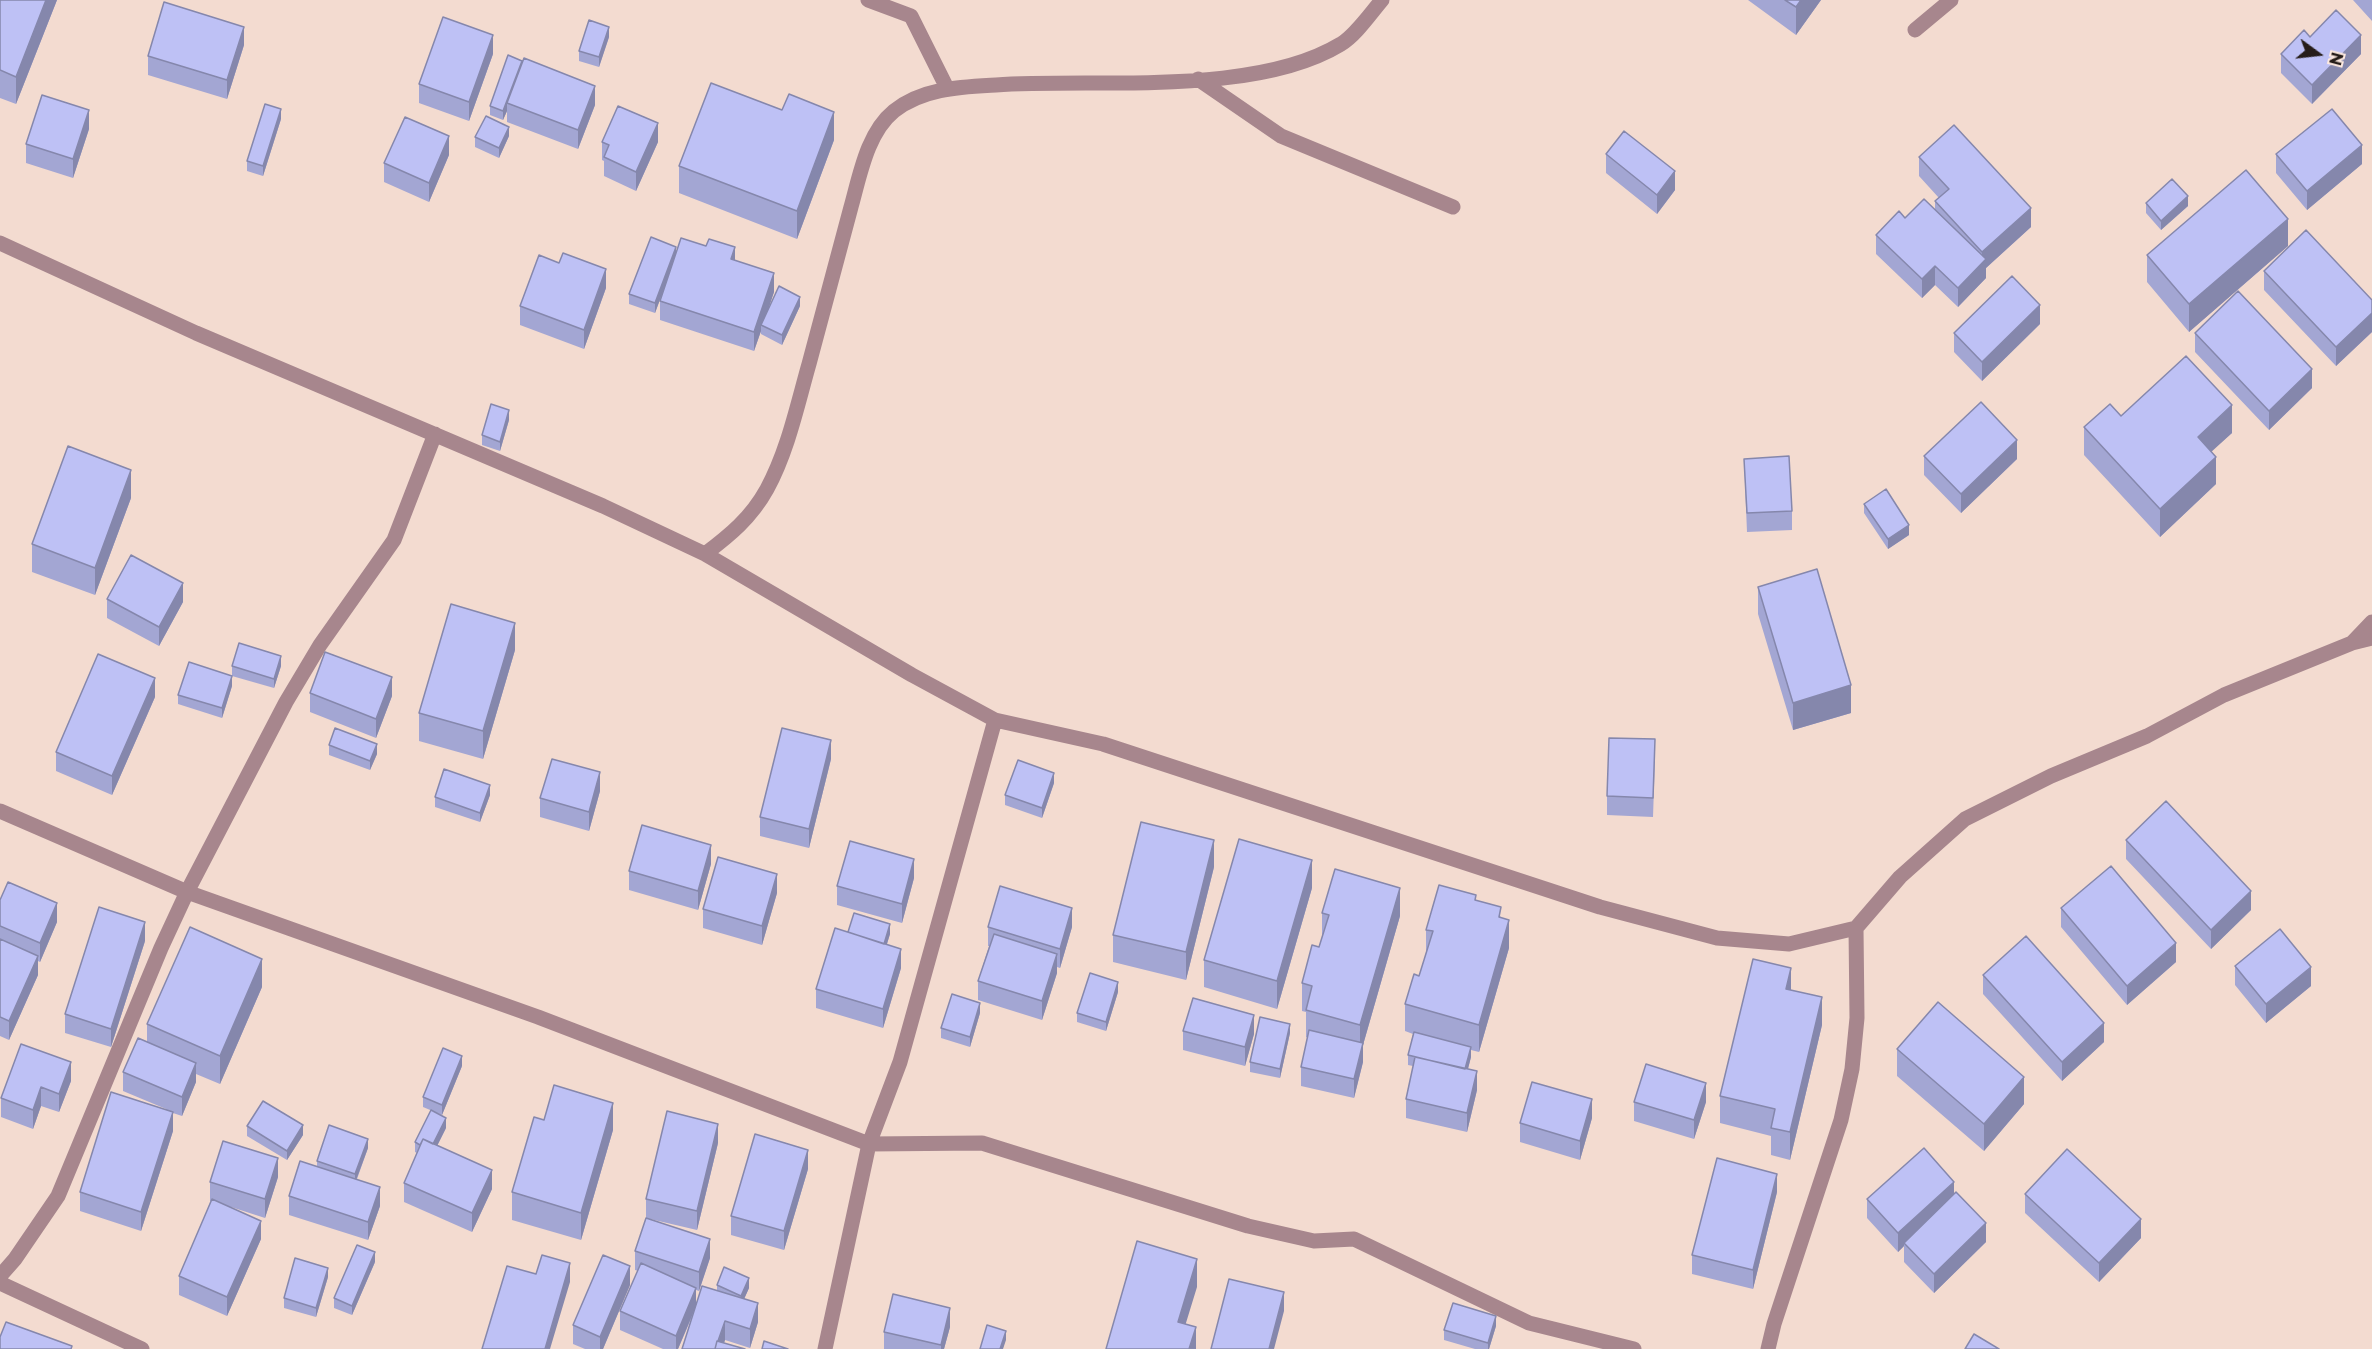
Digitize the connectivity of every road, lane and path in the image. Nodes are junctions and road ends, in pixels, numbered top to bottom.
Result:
1 (868, 0) edge
2 (1382, 0) edge
3 (1952, 0) edge
4 (1915, 30) dead end
5 (1198, 79) junction
6 (947, 88) junction
7 (1454, 207) dead end
8 (0, 243) edge
9 (435, 434) junction
10 (705, 555) junction
11 (2372, 622) edge
12 (2372, 638) edge
13 (2352, 643) junction
14 (995, 720) junction
15 (0, 811) edge
16 (188, 892) junction
17 (1856, 928) junction
18 (869, 1144) junction
19 (0, 1276) edge
20 (0, 1283) edge
21 (142, 1349) edge
22 (825, 1349) edge
23 (1634, 1349) edge
24 (1768, 1349) edge

1 - 6 street
2 - 5 street
3 - 4 street
5 - 6 street
5 - 7 street
6 - 10 street
8 - 9 street
9 - 10 street
9 - 16 street
10 - 14 street
11 - 13 street
12 - 13 street
13 - 17 street
14 - 17 street
14 - 18 street
15 - 16 street
16 - 18 street
16 - 19 street
17 - 24 street
18 - 22 street
18 - 23 street
20 - 21 street

